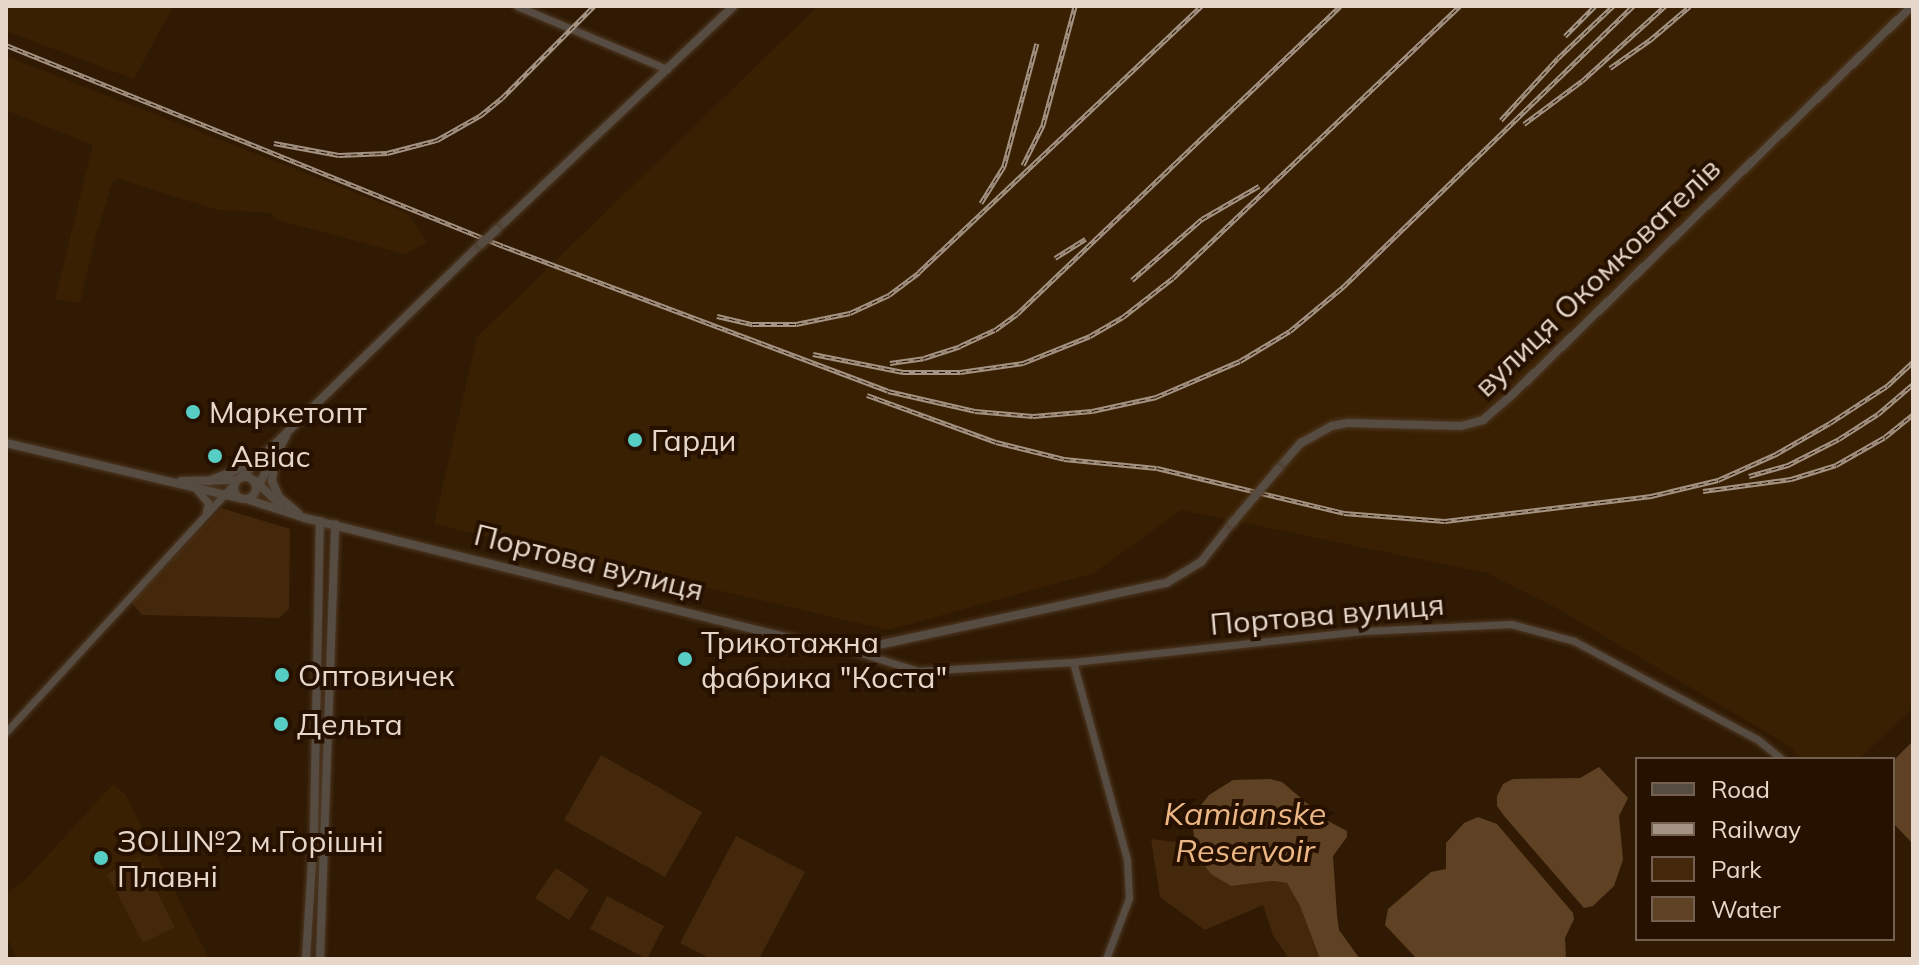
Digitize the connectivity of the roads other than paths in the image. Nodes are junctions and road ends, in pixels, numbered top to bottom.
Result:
1 (517, 6) edge
2 (734, 6) edge
3 (1912, 6) edge
4 (667, 69) junction
5 (281, 440) junction
6 (6, 443) edge
7 (237, 480) junction
8 (165, 481) junction
9 (209, 481) junction
10 (256, 485) junction
11 (195, 488) junction
12 (224, 494) junction
13 (242, 499) junction
14 (211, 507) junction
15 (205, 514) junction
16 (305, 518) junction
17 (320, 521) junction
18 (335, 524) junction
19 (890, 643) joint
20 (847, 649) junction
21 (1073, 662) junction
22 (6, 732) edge
23 (1780, 757) edge
24 (306, 959) edge
25 (320, 959) edge
26 (1106, 959) edge

1 - 4 street
2 - 4 street
3 - 19 street, вулиця Окомкователів, bridge
4 - 5 street, bridge
5 - 7 street
5 - 9 street
5 - 10 street
5 - 16 street
6 - 8 street
7 - 9 street
7 - 10 street
7 - 12 street
7 - 13 street
8 - 9 street
8 - 11 street, Портова вулиця
10 - 13 street
10 - 16 street
11 - 12 street, Портова вулиця
11 - 15 street
12 - 13 street, Портова вулиця
12 - 14 street
13 - 14 street
13 - 16 street, Портова вулиця
14 - 15 street
15 - 22 street
16 - 17 street, Портова вулиця
17 - 18 street, Портова вулиця
17 - 24 street
18 - 20 street, Портова вулиця
18 - 25 street
19 - 20 street, Портова вулиця
20 - 21 street, Портова вулиця
21 - 23 street, Портова вулиця
21 - 26 street

